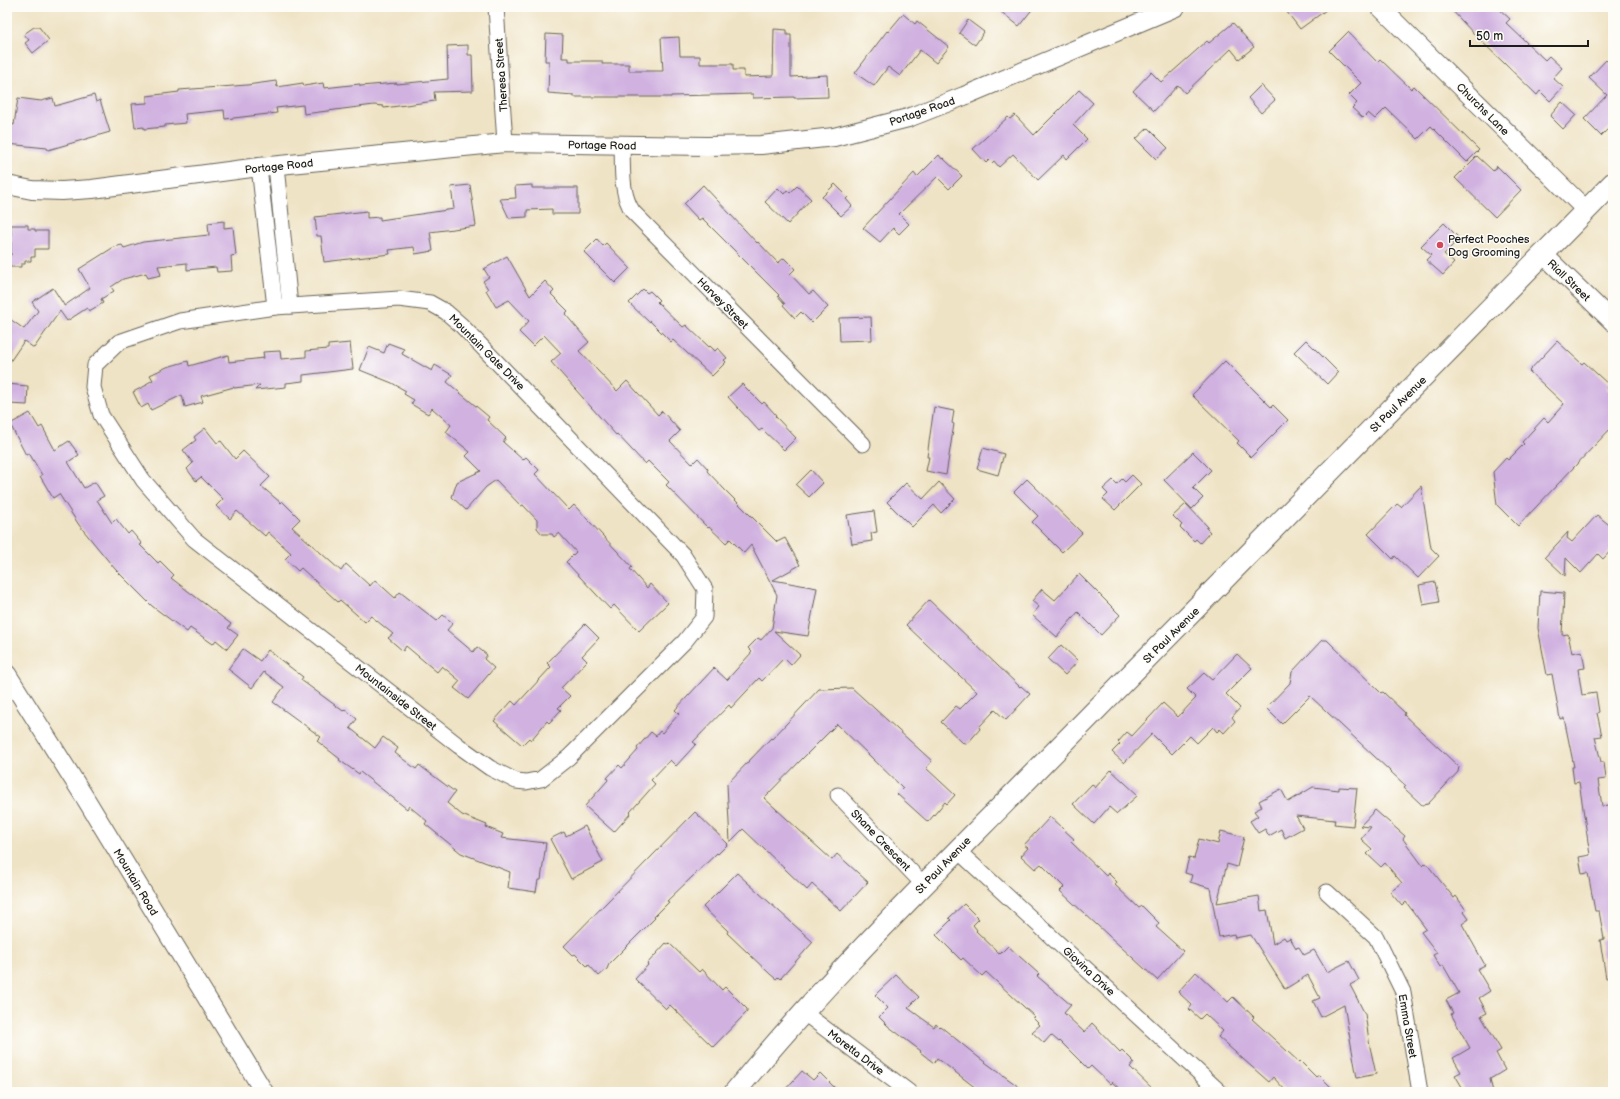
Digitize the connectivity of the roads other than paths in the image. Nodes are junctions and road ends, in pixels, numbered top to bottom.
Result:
1 (496, 7) edge
2 (1176, 7) edge
3 (1380, 7) edge
4 (505, 143) junction
5 (622, 145) junction
6 (268, 167) junction
7 (1613, 183) edge
8 (7, 185) edge
9 (1586, 210) junction
10 (1543, 254) junction
11 (290, 306) junction
12 (275, 307) junction
13 (1613, 322) edge
14 (863, 444) dead end
15 (181, 524) joint
16 (7, 674) edge
17 (617, 709) joint
18 (838, 795) dead end
19 (957, 850) junction
20 (924, 885) junction
21 (1327, 892) dead end
22 (804, 1012) junction
23 (264, 1092) edge
24 (734, 1092) edge
25 (909, 1092) edge
26 (1220, 1092) edge
27 (1420, 1092) edge

1 - 4 street, Theresa Street
2 - 5 street, Portage Road
3 - 9 street, Churchs Lane
4 - 5 street, Portage Road
4 - 6 street, Portage Road
5 - 14 street, Harvey Street
6 - 8 street, Portage Road
6 - 11 street
6 - 12 street
7 - 9 main road, St Paul Avenue
9 - 10 main road, St Paul Avenue
10 - 13 street, Riall Street
10 - 19 main road, St Paul Avenue
11 - 12 street, Mountain Gate Drive
11 - 17 street, Mountain Gate Drive
12 - 15 street, Mountain Gate Drive
15 - 17 street, Mountainside Street
16 - 23 street, Mountain Road
18 - 20 street, Shane Crescent
19 - 20 main road, St Paul Avenue
19 - 26 street, Giovina Drive
20 - 22 main road, St Paul Avenue
21 - 27 street, Emma Street
22 - 24 main road, St Paul Avenue
22 - 25 street, Moretta Drive

